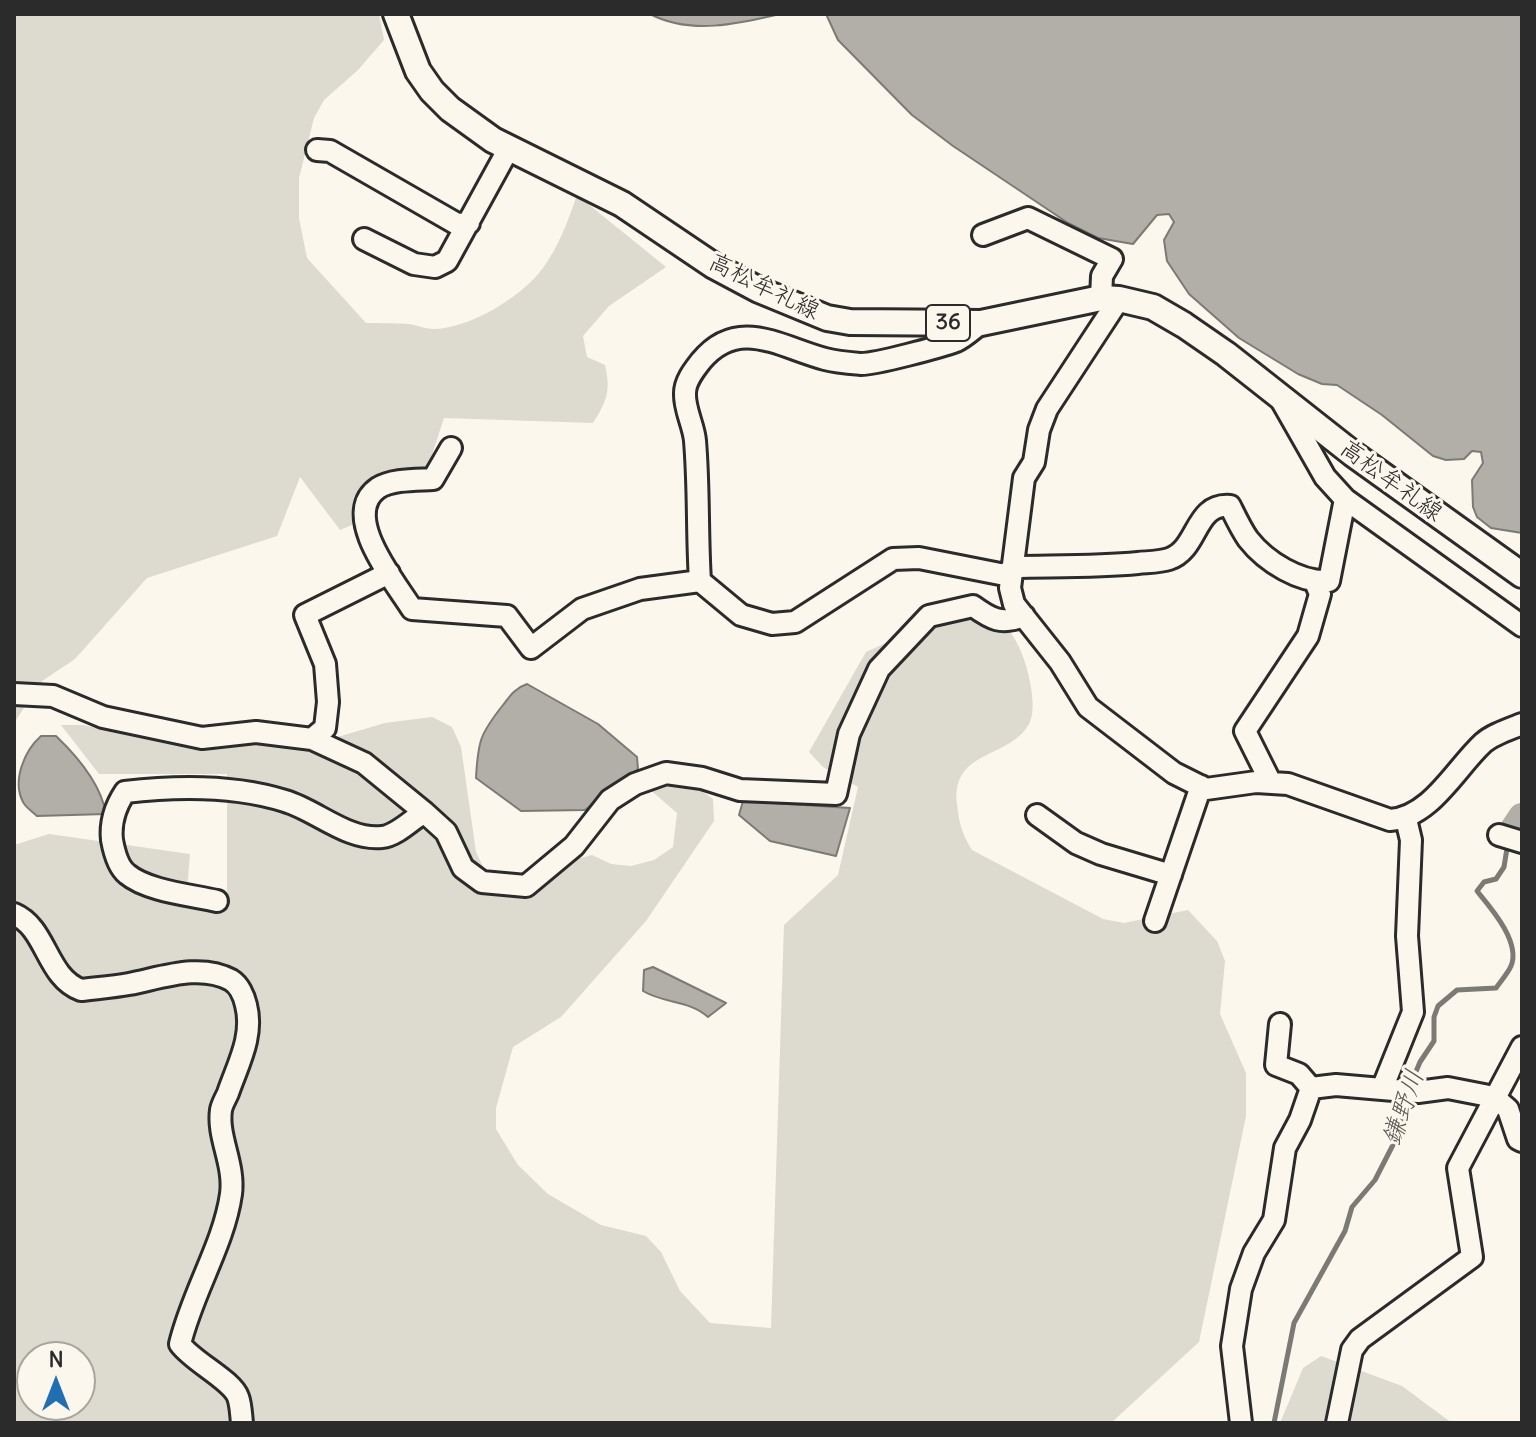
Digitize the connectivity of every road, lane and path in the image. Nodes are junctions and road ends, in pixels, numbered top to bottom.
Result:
1 (396, 14) edge
2 (509, 148) junction
3 (317, 150) dead end
4 (469, 223) junction
5 (983, 235) dead end
6 (364, 239) dead end
7 (1110, 298) junction
8 (981, 323) junction
9 (1278, 396) junction
10 (451, 448) dead end
11 (1345, 499) junction
12 (1014, 567) junction
13 (389, 573) junction
14 (1522, 575) edge
15 (700, 581) junction
16 (1315, 582) junction
17 (1024, 616) junction
18 (1522, 626) edge
19 (14, 694) edge
20 (1522, 724) edge
21 (312, 739) junction
22 (1271, 783) junction
23 (1201, 786) junction
24 (424, 812) junction
25 (1037, 815) dead end
26 (1406, 819) junction
27 (1499, 835) dead end
28 (1522, 842) edge
29 (1171, 875) junction
30 (217, 901) dead end
31 (14, 914) edge
32 (1155, 921) dead end
33 (1280, 1024) dead end
34 (1522, 1047) edge
35 (1311, 1088) junction
36 (1382, 1089) junction
37 (1494, 1097) junction
38 (1522, 1141) edge
39 (242, 1423) edge
40 (1241, 1423) edge
41 (1337, 1423) edge

1 - 2 main road, 高松牟礼線 / 36
2 - 4 street
2 - 8 main road, 高松牟礼線 / 36
3 - 4 street
4 - 6 street
5 - 7 street
7 - 8 main road, 高松牟礼線 / 36
7 - 9 main road, 高松牟礼線 / 36
7 - 12 street
8 - 15 street
9 - 11 street
9 - 14 main road, 高松牟礼線 / 36
10 - 13 street
11 - 16 street
11 - 18 street
12 - 15 street
12 - 16 street
12 - 17 street
13 - 15 street
13 - 21 street
16 - 22 street
17 - 23 street
17 - 24 street
19 - 21 street
20 - 26 street
21 - 24 street
22 - 23 street
22 - 26 street
23 - 29 street
24 - 30 street
25 - 29 street
26 - 36 street
27 - 28 street
29 - 32 street
31 - 39 street
33 - 35 street
34 - 37 street
35 - 36 street
35 - 40 street
36 - 37 street
37 - 38 street
37 - 41 street

